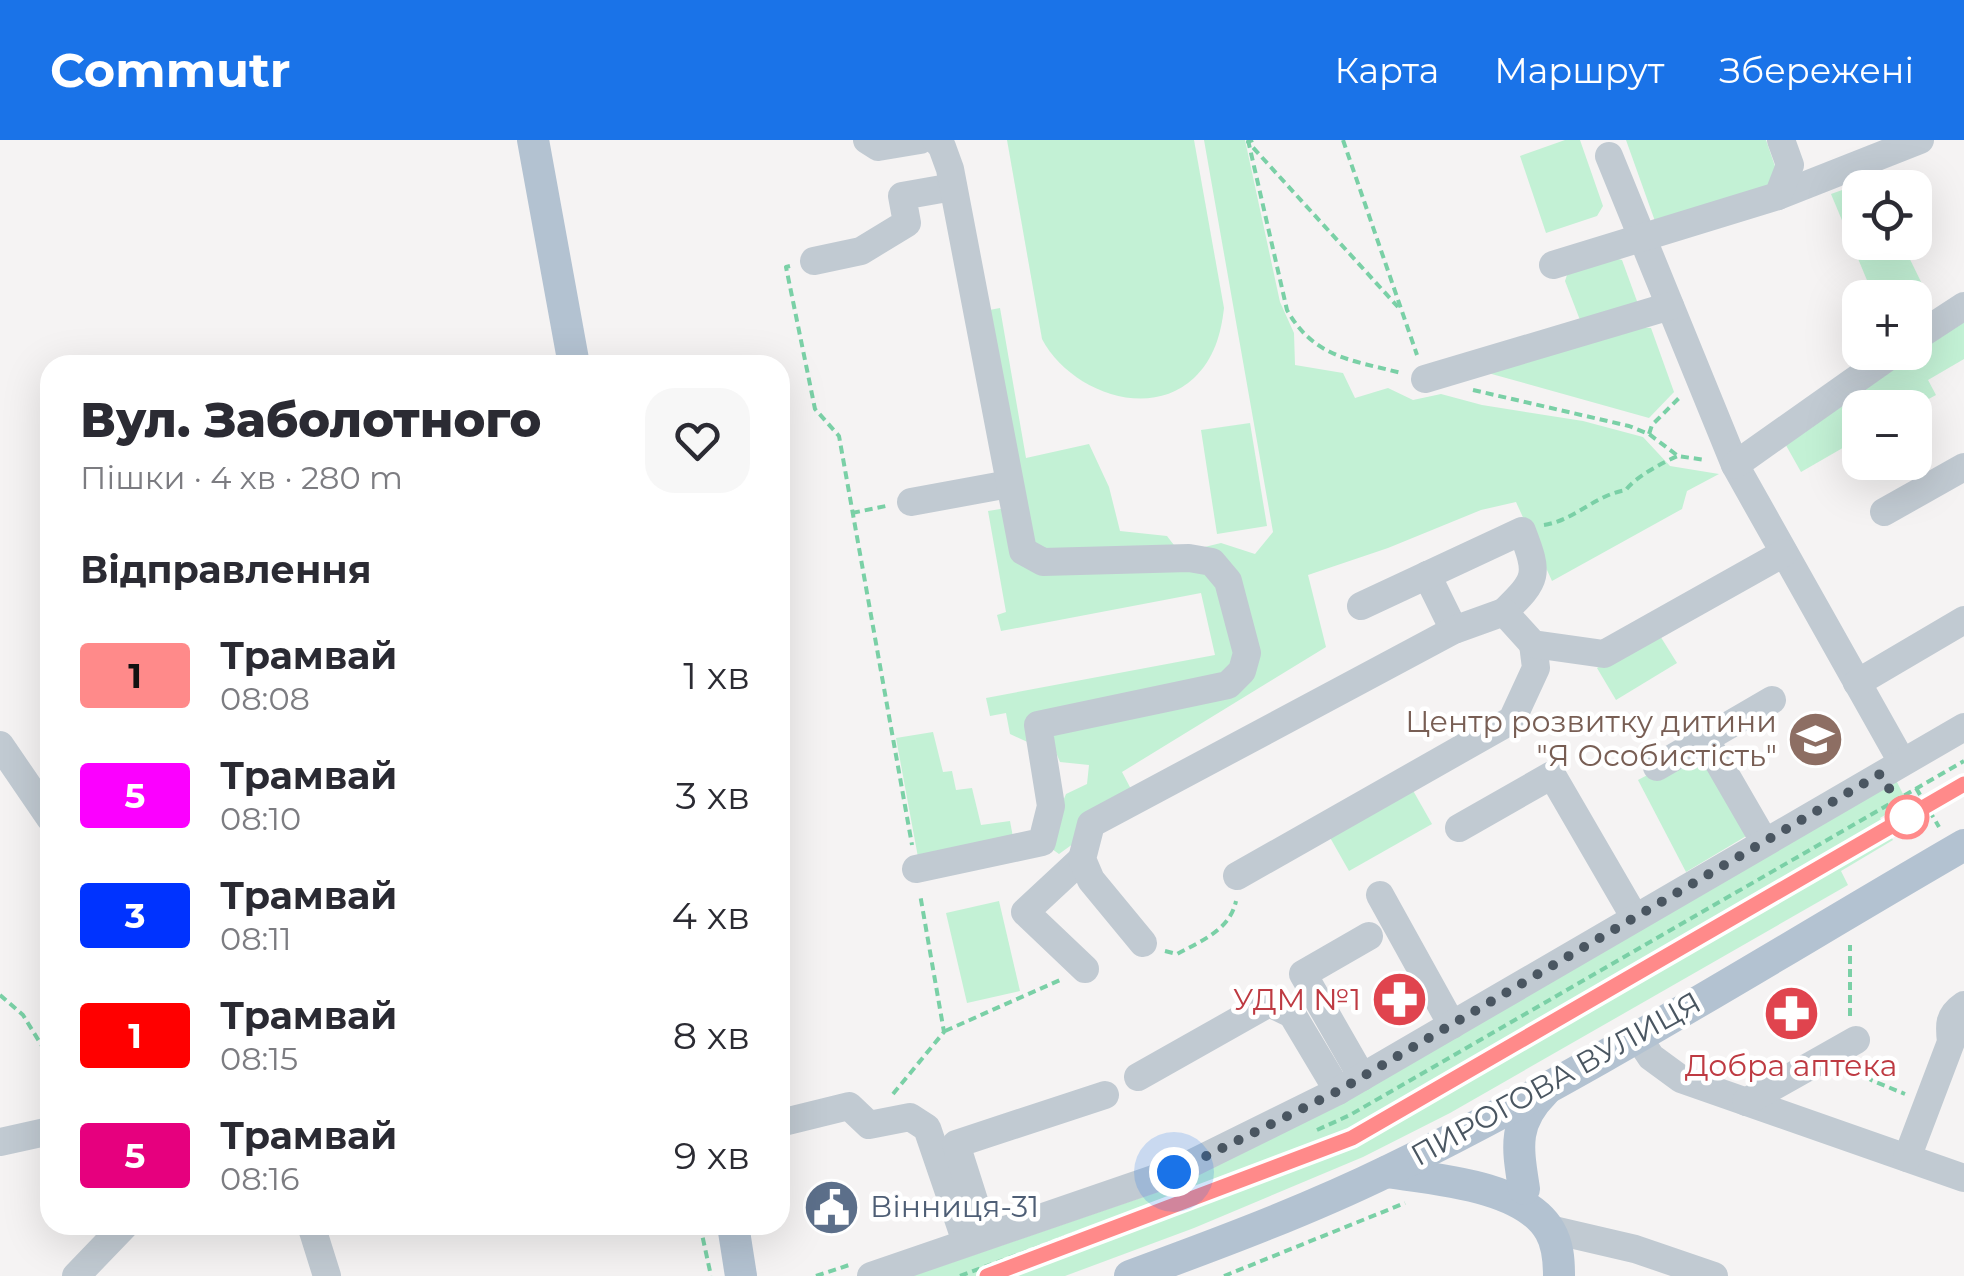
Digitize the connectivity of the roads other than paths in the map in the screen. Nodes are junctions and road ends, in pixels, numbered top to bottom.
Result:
1 (533, 140) edge
2 (867, 140) edge
3 (920, 140) edge
4 (936, 140) edge
5 (1782, 140) edge
6 (1920, 140) edge
7 (1609, 156) dead end
8 (953, 187) junction
9 (1778, 196) junction
10 (1642, 236) junction
11 (814, 260) road end
12 (1553, 265) dead end
13 (1670, 306) junction
14 (1964, 306) edge
15 (1932, 327) edge
16 (572, 355) edge
17 (1870, 370) edge
18 (1425, 379) road end
19 (1735, 465) junction
20 (1964, 467) edge
21 (1009, 484) junction
22 (911, 502) road end
23 (1884, 512) dead end
24 (1784, 553) junction
25 (1428, 575) junction
26 (1360, 606) dead end
27 (1504, 612) junction
28 (1964, 620) edge
29 (1454, 630) junction
30 (1533, 644) junction
31 (1857, 683) junction
32 (1772, 700) dead end
33 (1964, 726) edge
34 (1705, 738) junction
35 (0, 745) edge
36 (1902, 762) junction
37 (1657, 767) dead end
38 (40, 803) edge
39 (1459, 828) dead end
40 (1953, 840) edge
41 (1764, 841) junction
42 (1082, 859) junction
43 (916, 869) road end
44 (1237, 876) dead end
45 (1380, 895) dead end
46 (1635, 918) junction
47 (1369, 936) dead end
48 (1143, 943) dead end
49 (1084, 969) dead end
50 (1964, 1005) edge
51 (1452, 1025) junction
52 (1637, 1036) junction
53 (1856, 1040) dead end
54 (1956, 1050) edge
55 (1138, 1077) dead end
56 (1350, 1084) junction
57 (1549, 1088) junction
58 (1105, 1095) dead end
59 (1746, 1102) junction
60 (790, 1121) edge
61 (1467, 1131) junction
62 (40, 1133) edge
63 (0, 1142) edge
64 (1908, 1158) junction
65 (1386, 1172) junction
66 (1964, 1178) edge
67 (1529, 1208) junction
68 (115, 1235) edge
69 (314, 1235) edge
70 (735, 1235) edge
71 (975, 1239) junction
72 (861, 1270) edge
73 (76, 1276) edge
74 (327, 1276) edge
75 (742, 1276) edge
76 (1130, 1276) edge
77 (1559, 1276) edge
78 (1714, 1276) edge

1 - 16 main road
2 - 3 street
4 - 8 street
5 - 9 street
6 - 9 street
7 - 10 street
8 - 11 street
8 - 21 street
9 - 10 street
10 - 12 street
10 - 13 street
13 - 18 street
13 - 19 street
14 - 15 street
17 - 19 street
19 - 24 street
20 - 23 street
21 - 22 street
21 - 43 street
24 - 30 street
24 - 31 street
25 - 26 street
25 - 27 street
25 - 29 street
27 - 29 street
27 - 30 street
28 - 31 street
29 - 42 street
30 - 44 street
31 - 36 street
32 - 34 street
33 - 36 street
34 - 37 street
34 - 41 street
35 - 38 street
36 - 41 street
39 - 46 street
40 - 52 main road, ПИРОГОВА ВУЛИЦЯ
41 - 46 street
42 - 48 street
42 - 49 street
45 - 51 street
46 - 51 street
47 - 56 street
50 - 54 street
51 - 56 street
52 - 57 main road, ПИРОГОВА ВУЛИЦЯ
52 - 59 street
53 - 59 street
54 - 64 street
55 - 56 street
56 - 71 street
57 - 61 main road, ПИРОГОВА ВУЛИЦЯ
57 - 67 main road
58 - 71 street
59 - 64 street
60 - 71 street
61 - 65 main road, ПИРОГОВА ВУЛИЦЯ
61 - 67 main road
62 - 63 street
64 - 66 street
65 - 67 main road
65 - 76 main road, ПИРОГОВА ВУЛИЦЯ
67 - 77 main road
67 - 78 street
68 - 73 street
69 - 74 street
70 - 75 main road
71 - 72 street

